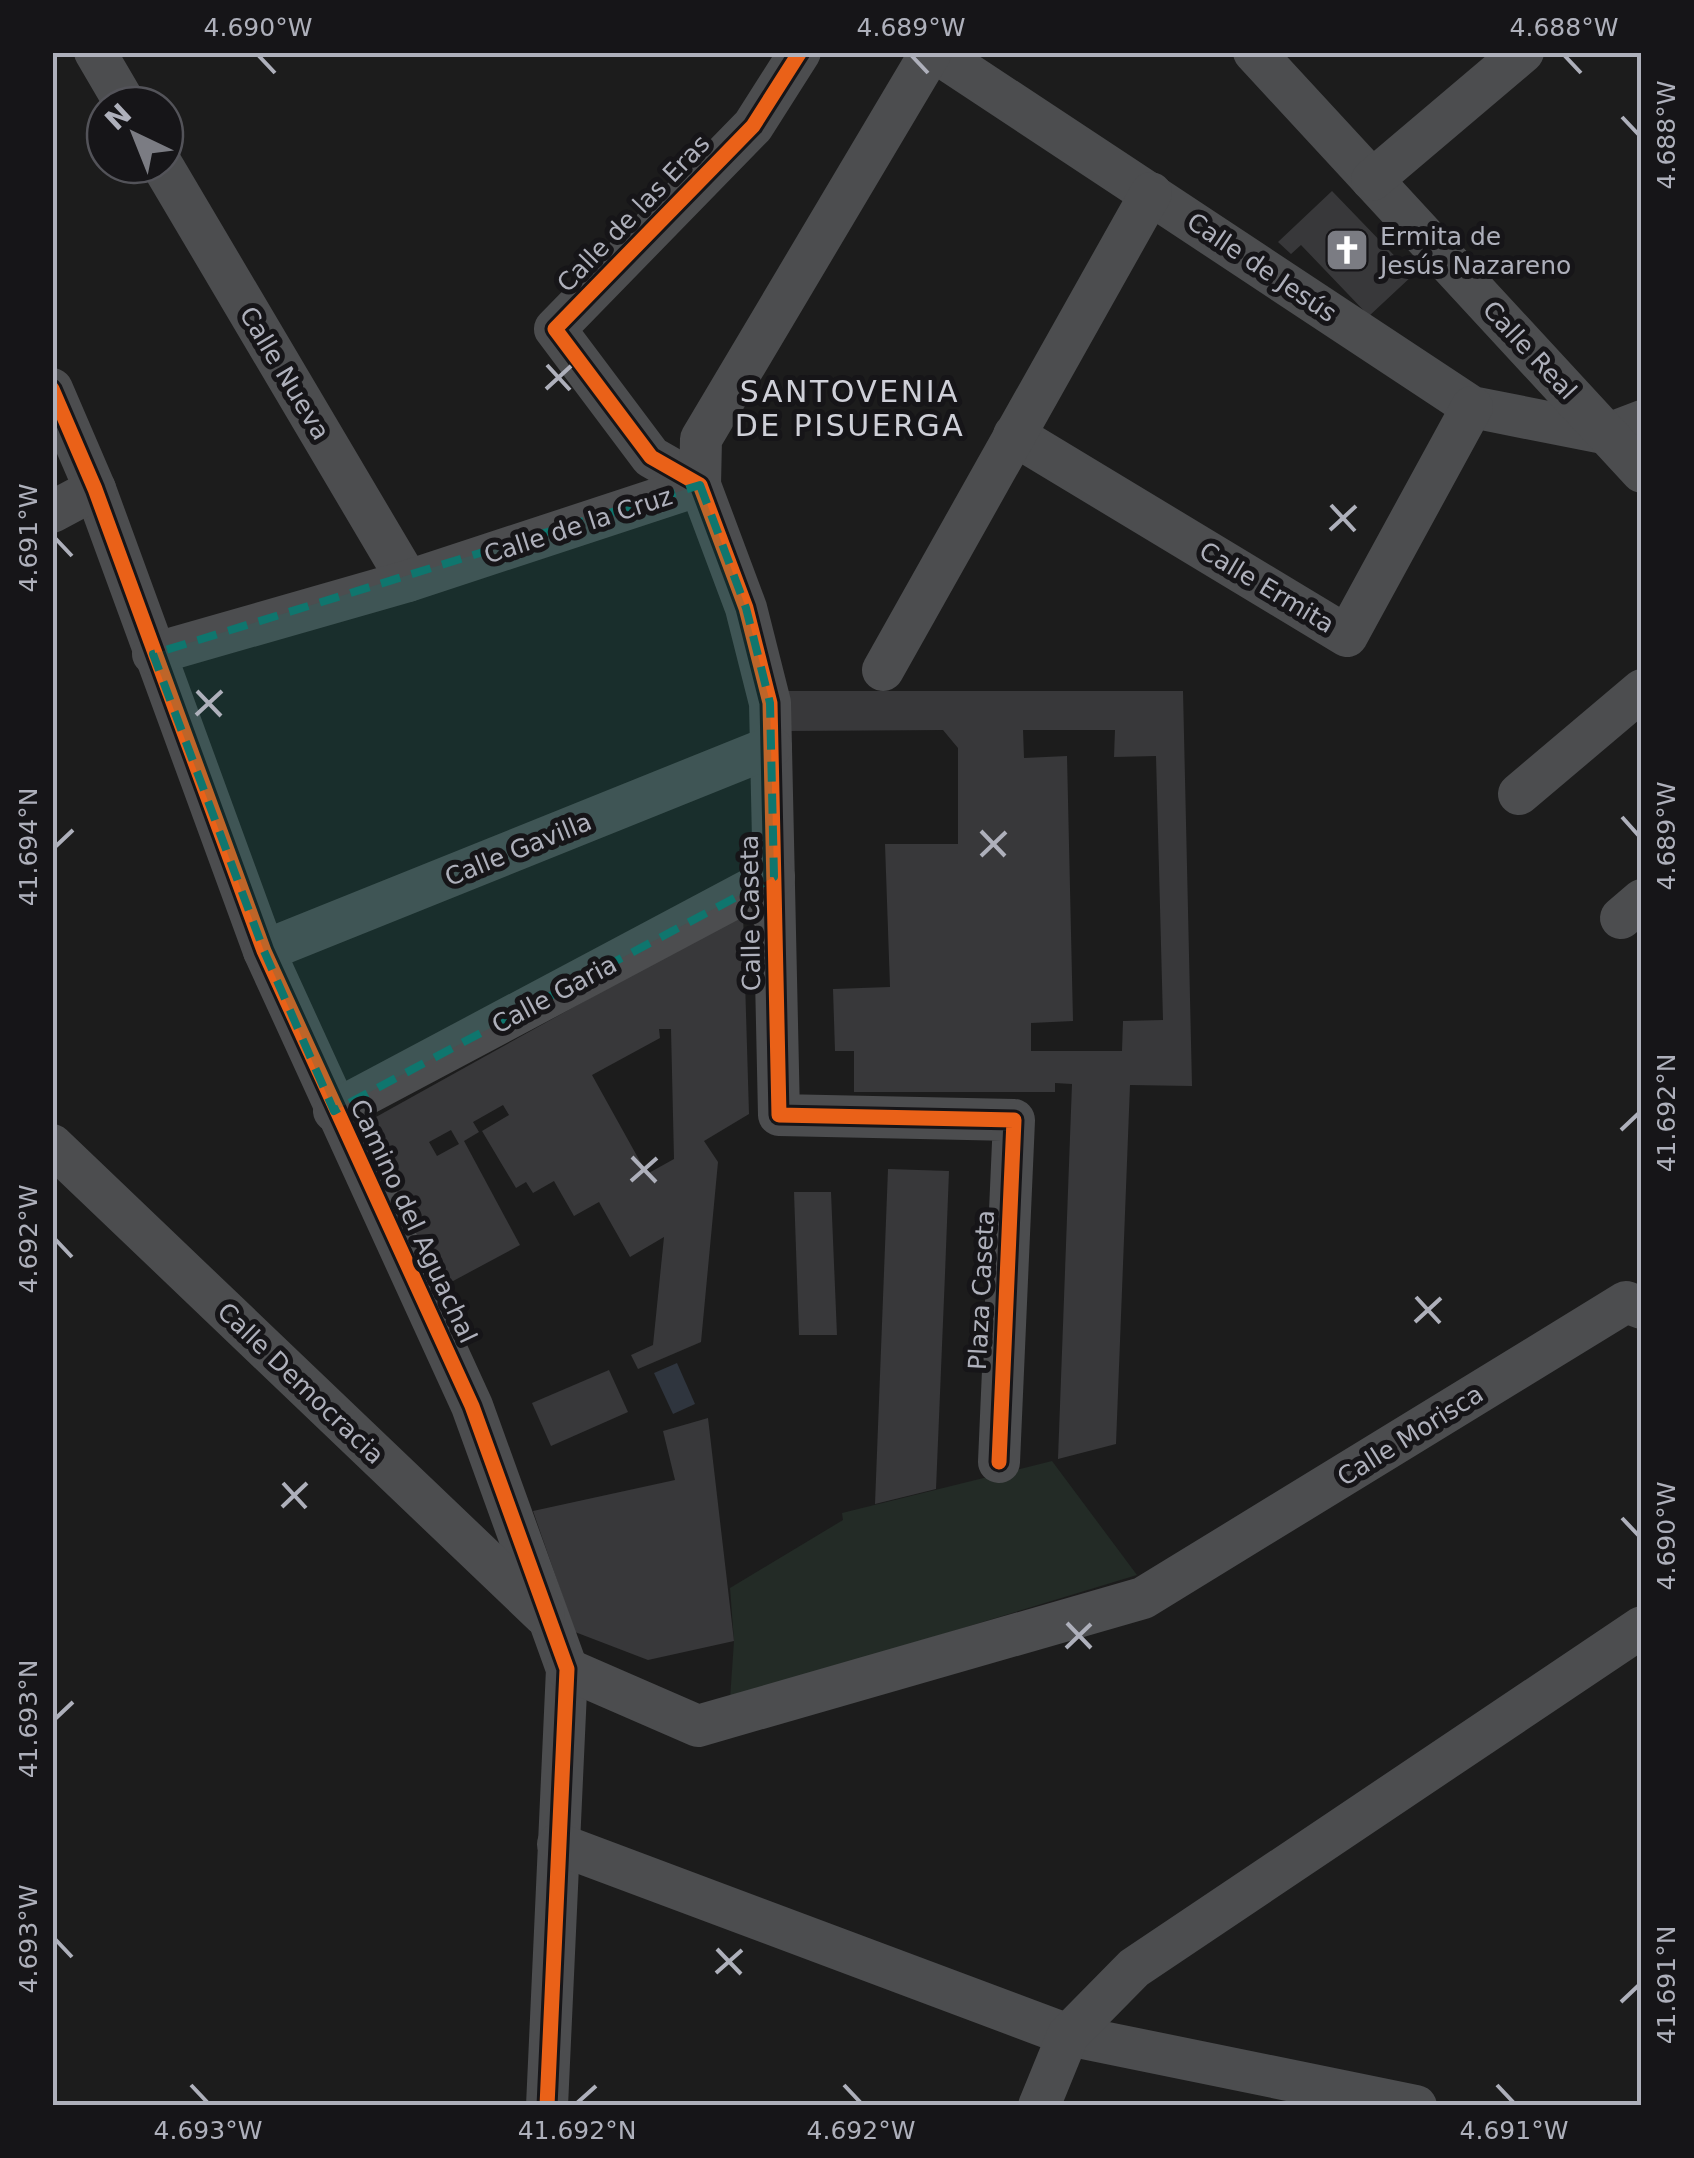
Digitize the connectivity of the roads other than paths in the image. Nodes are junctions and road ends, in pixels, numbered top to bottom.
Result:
1 (95, 52) edge
2 (800, 52) edge
3 (933, 52) edge
4 (1254, 52) edge
5 (1523, 52) edge
6 (114, 85) edge
7 (1372, 180) junction
8 (174, 185) edge
9 (1151, 193) junction
10 (52, 389) edge
11 (1472, 407) junction
12 (1625, 428) edge
13 (1014, 435) junction
14 (1642, 472) edge
15 (700, 486) junction
16 (95, 489) junction
17 (52, 512) edge
18 (408, 581) junction
19 (153, 654) junction
20 (883, 670) dead end
21 (1642, 690) edge
22 (772, 747) junction
23 (1518, 794) dead end
24 (774, 876) junction
25 (264, 951) junction
26 (334, 1110) junction
27 (1014, 1120) joint
28 (52, 1145) edge
29 (1642, 1308) edge
30 (999, 1462) dead end
31 (550, 1620) junction
32 (1642, 1627) edge
33 (567, 1669) junction
34 (558, 1844) junction
35 (1068, 2035) junction
36 (547, 2106) edge
37 (1040, 2106) edge
38 (1416, 2106) edge

1 - 6 street
2 - 15 street, Calle de las Eras
3 - 9 street, Calle de Jesús
3 - 15 street, Calle de la Cruz
4 - 7 street, Calle Real
5 - 7 street
7 - 12 street, Calle Real
8 - 18 street, Calle Nueva
9 - 11 street, Calle de Jesús
9 - 13 street
10 - 16 street, Camino del Aguachal
11 - 12 street, Calle de Jesús
11 - 13 street, Calle Ermita
12 - 14 street, Calle Real
13 - 20 street
15 - 18 street, Calle de la Cruz
15 - 22 street, Calle Caseta
16 - 17 street
16 - 19 street, Camino del Aguachal
18 - 19 street, Calle de la Cruz
19 - 25 street, Camino del Aguachal
21 - 23 street
22 - 24 street, Calle Caseta
22 - 25 street, Calle Gavilla
24 - 26 street, Calle Garia
24 - 27 street, Calle Caseta
25 - 26 street, Camino del Aguachal
26 - 31 street, Camino del Aguachal
27 - 30 street, Plaza Caseta
28 - 31 street, Calle Democracia
29 - 33 street, Calle Morisca
31 - 33 street, Camino del Aguachal
32 - 35 street
33 - 34 street, Camino del Aguachal
34 - 35 street
34 - 36 street, Camino del Aguachal
35 - 37 street
35 - 38 street

